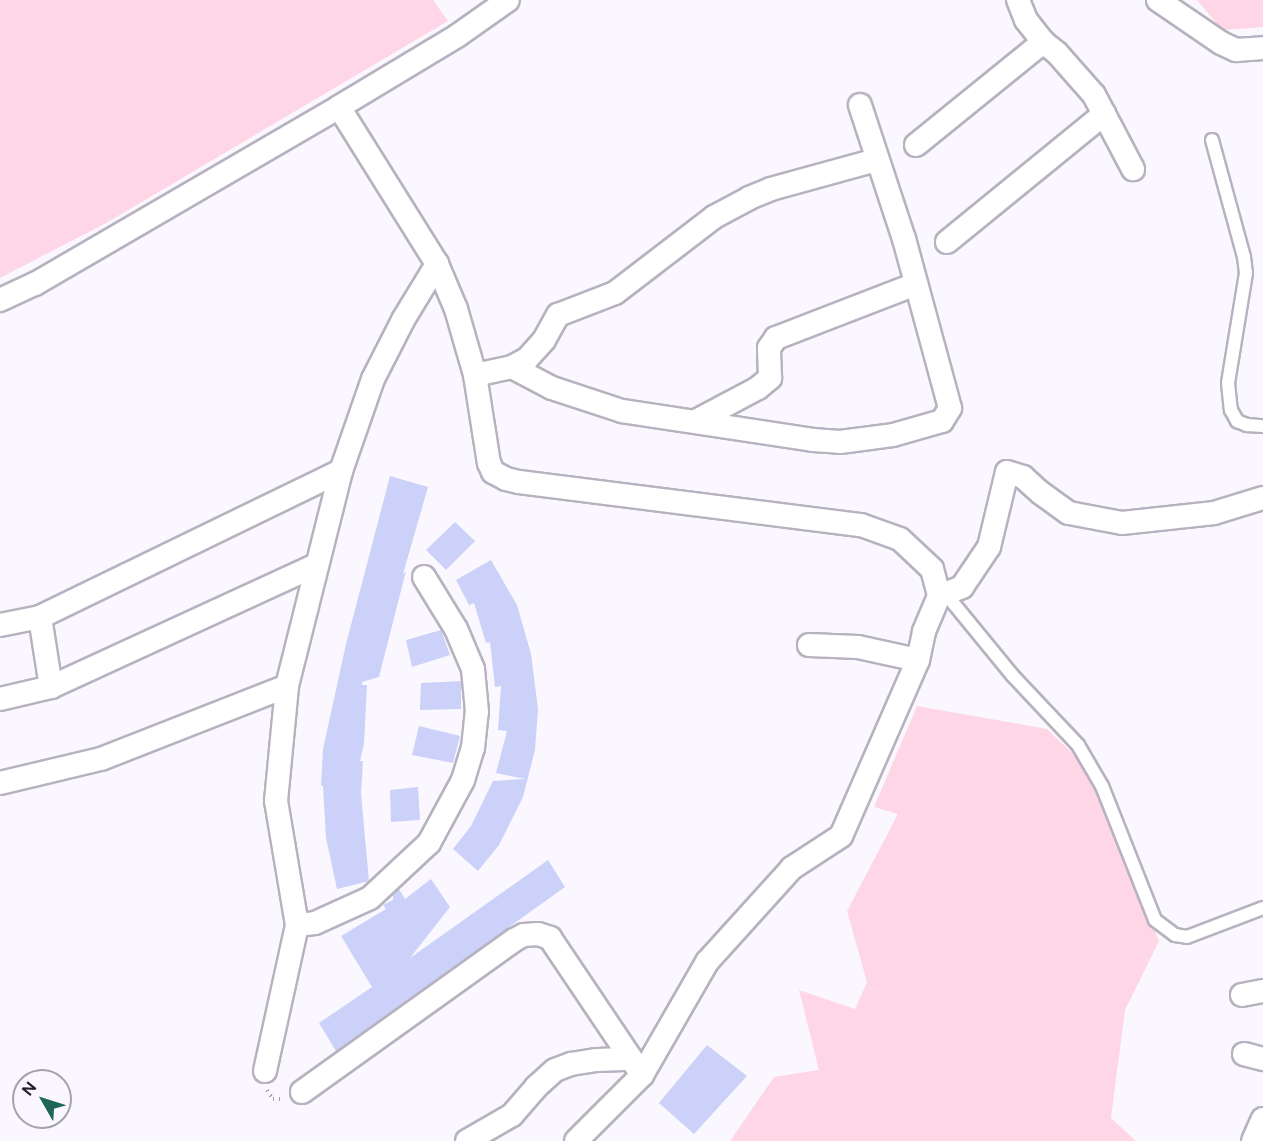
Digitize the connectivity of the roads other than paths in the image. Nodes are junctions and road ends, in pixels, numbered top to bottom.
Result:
1 (508, 0) edge
2 (1018, 0) edge
3 (1158, 0) edge
4 (1043, 42) junction
5 (1263, 48) edge
6 (860, 105) dead end
7 (339, 107) junction
8 (1104, 114) junction
9 (1212, 140) dead end
10 (916, 146) dead end
11 (876, 160) junction
12 (1133, 169) dead end
13 (947, 242) dead end
14 (437, 264) junction
15 (916, 284) junction
16 (0, 300) edge
17 (512, 367) junction
18 (475, 375) junction
19 (696, 421) junction
20 (1263, 426) edge
21 (341, 471) junction
22 (1263, 498) edge
23 (316, 565) junction
24 (424, 577) dead end
25 (942, 594) junction
26 (40, 617) junction
27 (0, 625) edge
28 (809, 645) dead end
29 (918, 660) junction
30 (287, 686) junction
31 (51, 687) junction
32 (0, 699) edge
33 (0, 783) edge
34 (1263, 908) edge
35 (297, 925) junction
36 (637, 1067) junction
37 (265, 1071) road end
38 (302, 1092) road end
39 (1263, 1119) edge
40 (467, 1141) edge
41 (576, 1141) edge
42 (1253, 1141) edge

1 - 7 street
2 - 4 street
3 - 5 street
4 - 8 street
4 - 10 street
6 - 11 street
7 - 14 street
7 - 16 street
8 - 12 street
8 - 13 street
9 - 20 lane
11 - 15 street
11 - 17 street
14 - 18 street
14 - 21 street
15 - 19 street
15 - 19 street
17 - 18 street
17 - 19 street
18 - 25 street
21 - 23 street
21 - 26 street
22 - 25 street
23 - 30 street
23 - 31 street
24 - 35 street
25 - 29 street
25 - 34 lane
26 - 27 street
26 - 31 street
28 - 29 street
29 - 36 street
30 - 33 street
30 - 35 street
31 - 32 street
35 - 37 street
36 - 38 street
36 - 40 street
36 - 41 street
39 - 42 street

